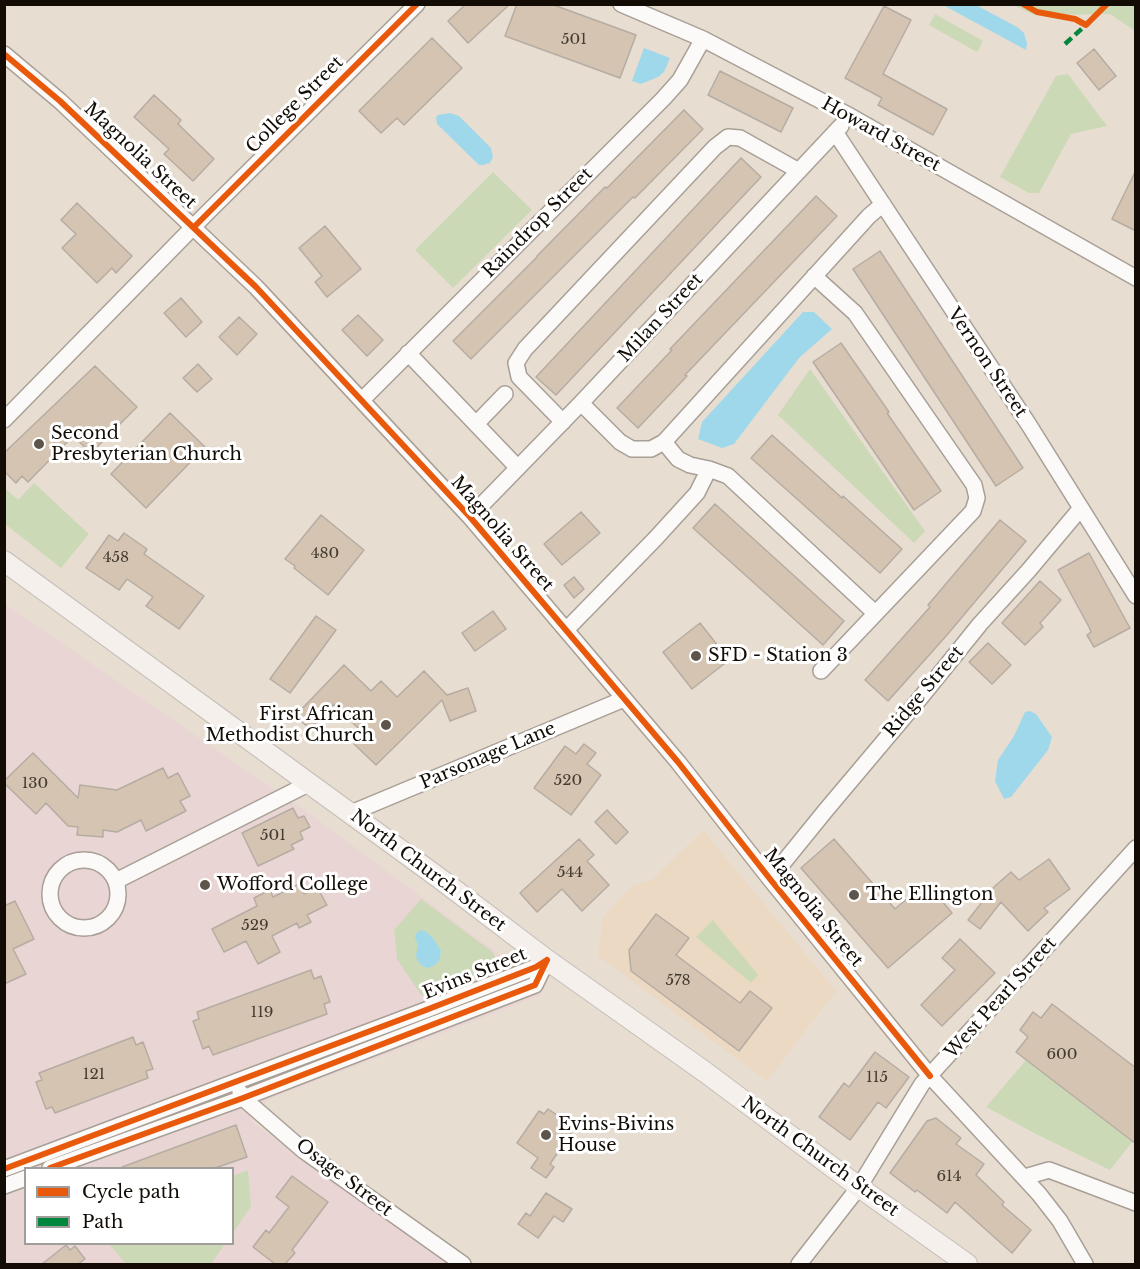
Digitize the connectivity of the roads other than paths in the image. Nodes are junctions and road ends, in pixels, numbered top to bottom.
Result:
1 (417, 4) edge
2 (621, 4) edge
3 (703, 39) junction
4 (4, 54) edge
5 (850, 116) junction
6 (835, 132) junction
7 (799, 171) junction
8 (883, 204) junction
9 (194, 227) junction
10 (814, 276) junction
11 (1136, 278) edge
12 (408, 353) junction
13 (505, 394) dead end
14 (362, 400) junction
15 (581, 403) junction
16 (4, 420) edge
17 (563, 422) junction
18 (476, 424) junction
19 (664, 442) junction
20 (518, 468) junction
21 (709, 469) junction
22 (1081, 508) junction
23 (470, 517) junction
24 (4, 561) edge
25 (1136, 596) edge
26 (875, 613) junction
27 (566, 630) junction
28 (821, 671) dead end
29 (624, 699) junction
30 (310, 783) junction
31 (351, 813) junction
32 (1136, 848) edge
33 (770, 879) junction
34 (116, 881) junction
35 (547, 960) junction
36 (930, 1076) junction
37 (234, 1082) junction
38 (243, 1098) junction
39 (54, 1167) edge
40 (4, 1169) edge
41 (1025, 1177) junction
42 (24, 1179) edge
43 (4, 1186) edge
44 (859, 1186) junction
45 (1136, 1203) edge
46 (463, 1264) edge
47 (799, 1264) edge
48 (967, 1264) edge
49 (1085, 1264) edge

1 - 9 street, College Street
2 - 3 street, Howard Street
3 - 5 street, Howard Street
3 - 12 street, Raindrop Street
4 - 9 street, Magnolia Street
5 - 6 street, Milan Street
5 - 11 street, Howard Street
6 - 7 street, Milan Street
6 - 8 street, Vernon Street
7 - 15 street, Milan Street
7 - 17 street
8 - 10 street
8 - 22 street, Vernon Street
9 - 14 street, Magnolia Street
9 - 16 street, College Street
10 - 19 street
10 - 26 street
12 - 14 street, Raindrop Street
12 - 18 street
13 - 18 street
14 - 23 street, Magnolia Street
15 - 17 street, Milan Street
15 - 19 street
17 - 20 street, Milan Street
18 - 20 street
19 - 21 street
20 - 23 street, Milan Street
21 - 26 street
21 - 27 street
22 - 25 street, Vernon Street
22 - 33 street, Ridge Street
23 - 27 street, Magnolia Street
24 - 30 main road, North Church Street
26 - 28 street
27 - 29 street, Magnolia Street
29 - 31 street, Parsonage Lane
29 - 33 street, Magnolia Street
30 - 31 main road, North Church Street
30 - 34 street
31 - 35 main road, North Church Street
32 - 36 street, West Pearl Street
33 - 36 street, Magnolia Street
34 - 34 street
35 - 37 street, Evins Street
35 - 38 street, Evins Street
35 - 44 main road, North Church Street
36 - 41 street, Magnolia Street
36 - 44 street, West Pearl Street
37 - 38 street, Osage Street
37 - 40 street, Evins Street
38 - 39 street, Evins Street
38 - 46 street, Osage Street
41 - 45 street
41 - 49 street, Magnolia Street
42 - 43 street
44 - 47 street, West Pearl Street
44 - 48 main road, North Church Street

